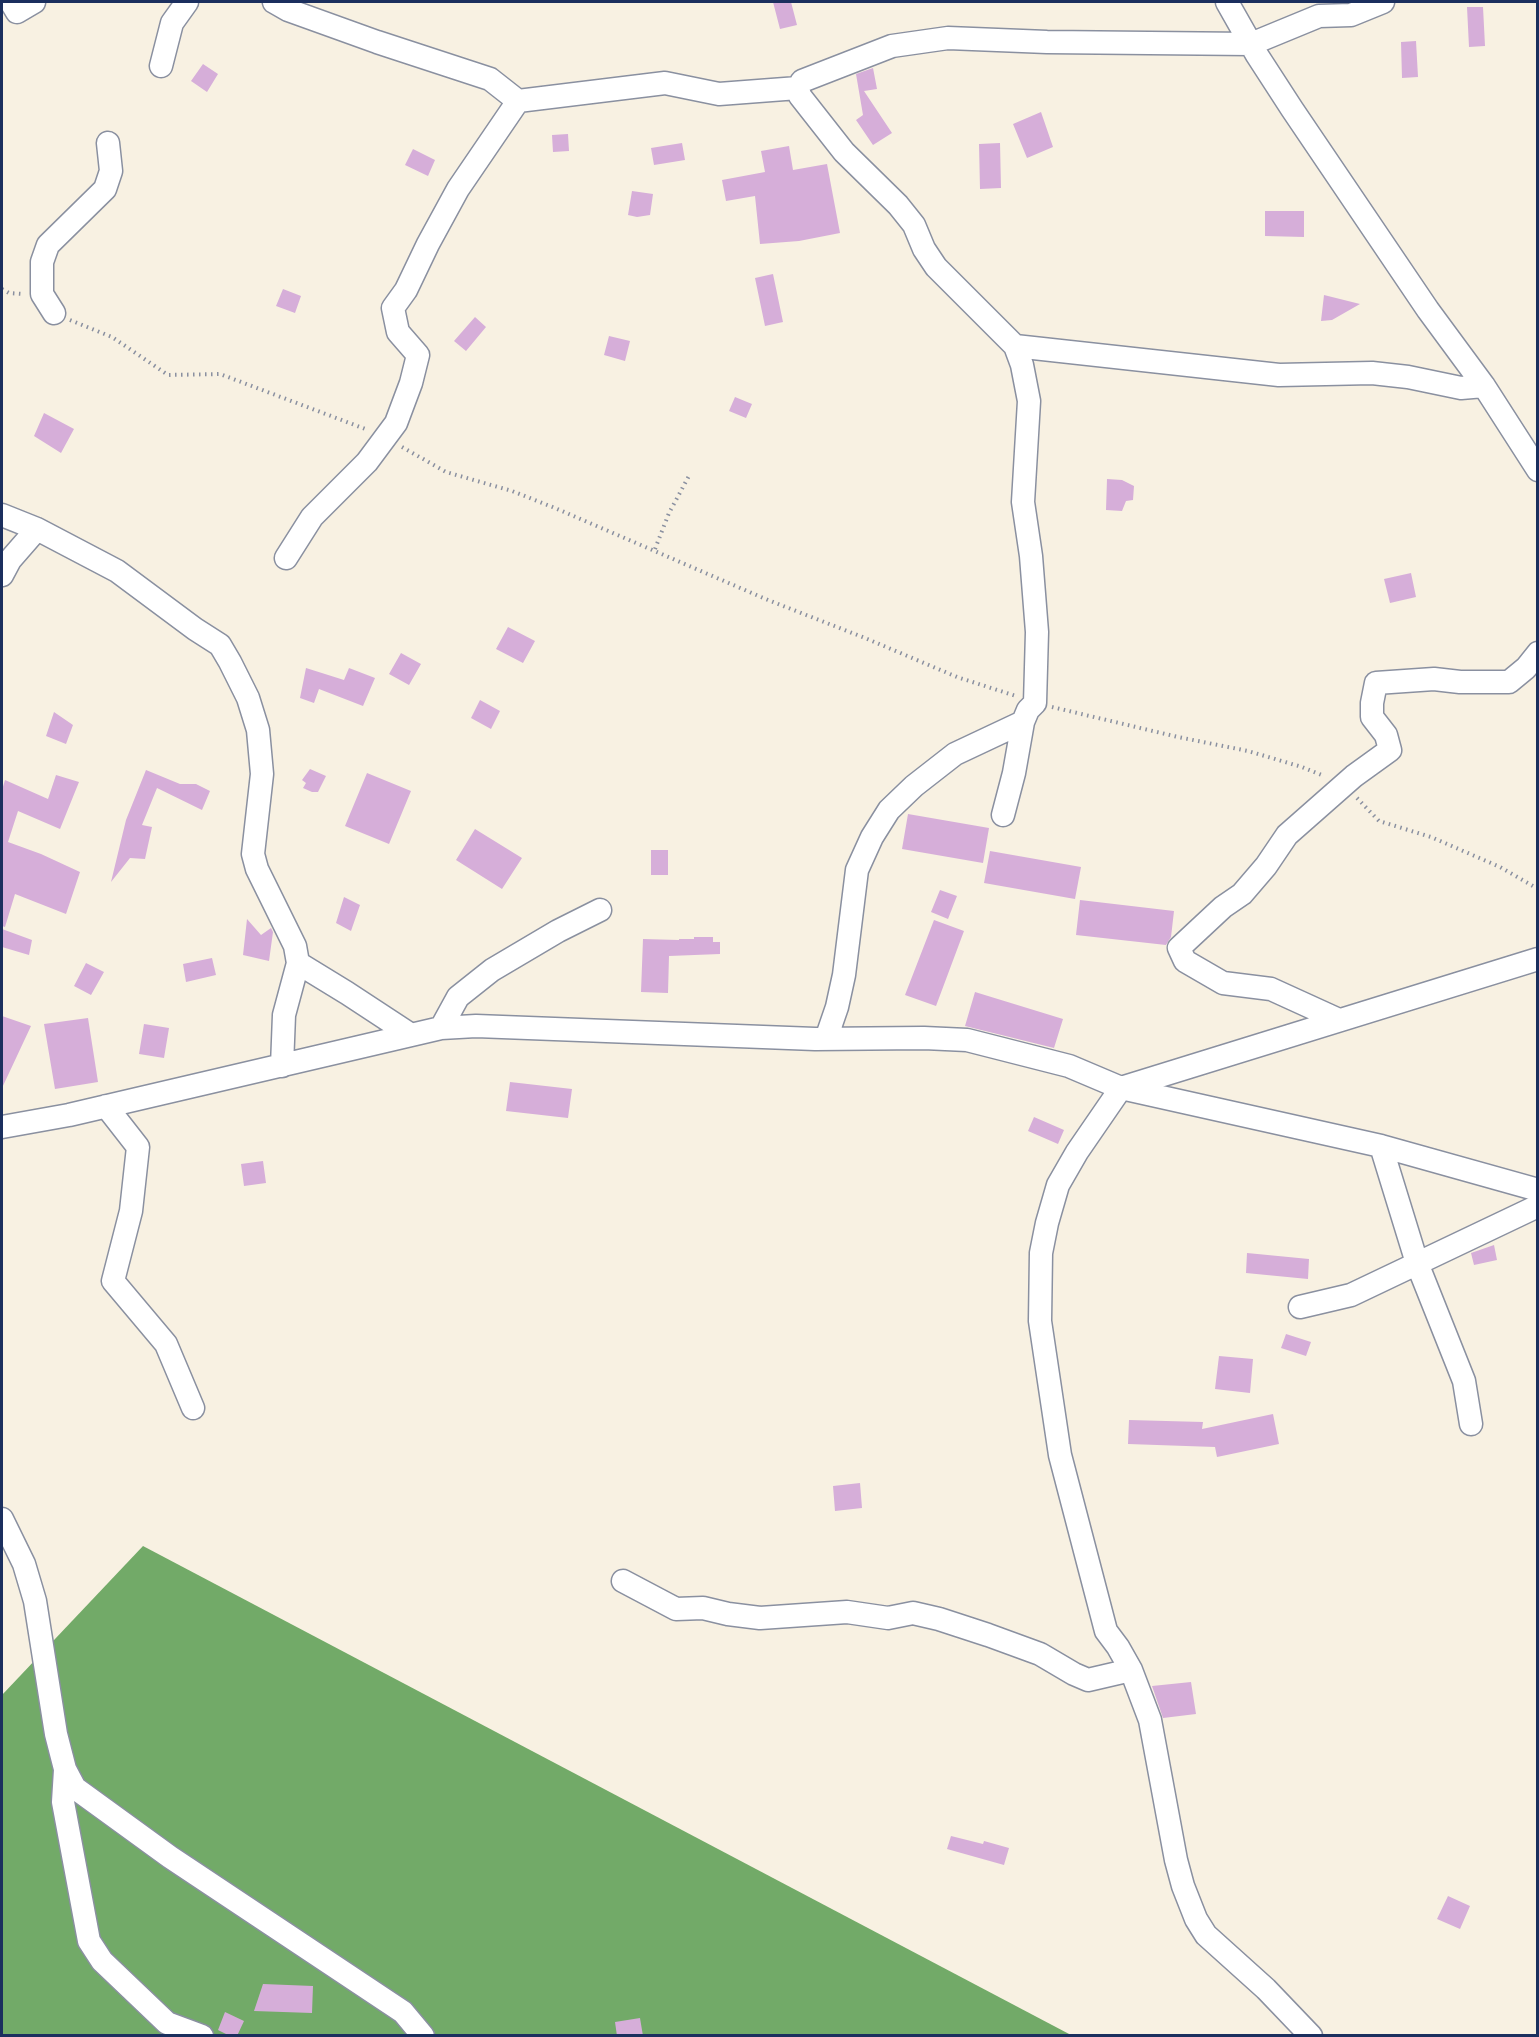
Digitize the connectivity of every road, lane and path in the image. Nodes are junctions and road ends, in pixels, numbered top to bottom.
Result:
1 (187, 2) edge
2 (274, 2) edge
3 (1227, 2) edge
4 (1383, 2) edge
5 (1251, 44) junction
6 (161, 66) dead end
7 (798, 88) junction
8 (518, 101) junction
9 (108, 143) dead end
10 (2, 289) edge
11 (25, 294) dead end
12 (54, 313) joint
13 (1015, 346) junction
14 (1484, 386) junction
15 (386, 437) junction
16 (1538, 470) edge
17 (690, 474) dead end
18 (2, 515) edge
19 (37, 529) junction
20 (655, 549) junction
21 (286, 558) dead end
22 (2, 574) edge
23 (1538, 653) edge
24 (1035, 703) junction
25 (1023, 722) junction
26 (1344, 785) junction
27 (1003, 815) dead end
28 (1538, 889) edge
29 (600, 910) dead end
30 (1538, 959) edge
31 (298, 963) junction
32 (1339, 1020) junction
33 (441, 1028) junction
34 (411, 1035) junction
35 (825, 1039) junction
36 (282, 1066) junction
37 (1121, 1088) junction
38 (106, 1106) junction
39 (2, 1126) edge
40 (1381, 1146) junction
41 (1538, 1191) edge
42 (1538, 1206) edge
43 (1418, 1263) junction
44 (1300, 1306) dead end
45 (193, 1408) dead end
46 (1472, 1424) dead end
47 (2, 1520) edge
48 (623, 1581) dead end
49 (1131, 1670) junction
50 (65, 1769) junction
51 (202, 2036) edge
52 (423, 2036) edge
53 (1311, 2036) edge

1 - 6 street
2 - 8 street
3 - 5 street
4 - 5 street
5 - 7 street
5 - 14 street
7 - 8 street
7 - 13 street
8 - 15 street
9 - 12 street
10 - 11 path
12 - 15 path
13 - 14 street
13 - 24 street
14 - 16 street
15 - 20 path
15 - 21 street
17 - 20 path
18 - 19 street
19 - 22 street
19 - 31 street
20 - 24 path
23 - 26 street
24 - 25 street
24 - 26 path
25 - 27 street
25 - 35 street
26 - 28 path
26 - 32 street
29 - 33 street
30 - 32 street
31 - 34 street
31 - 36 street
32 - 37 street
33 - 34 street
33 - 35 street
34 - 36 street
35 - 37 street
36 - 38 street
37 - 40 street
37 - 49 street
38 - 39 street
38 - 45 street
40 - 41 street
40 - 43 street
42 - 43 street
43 - 44 street
43 - 46 street
47 - 50 street
48 - 49 street
49 - 53 street
50 - 51 street
50 - 52 street

